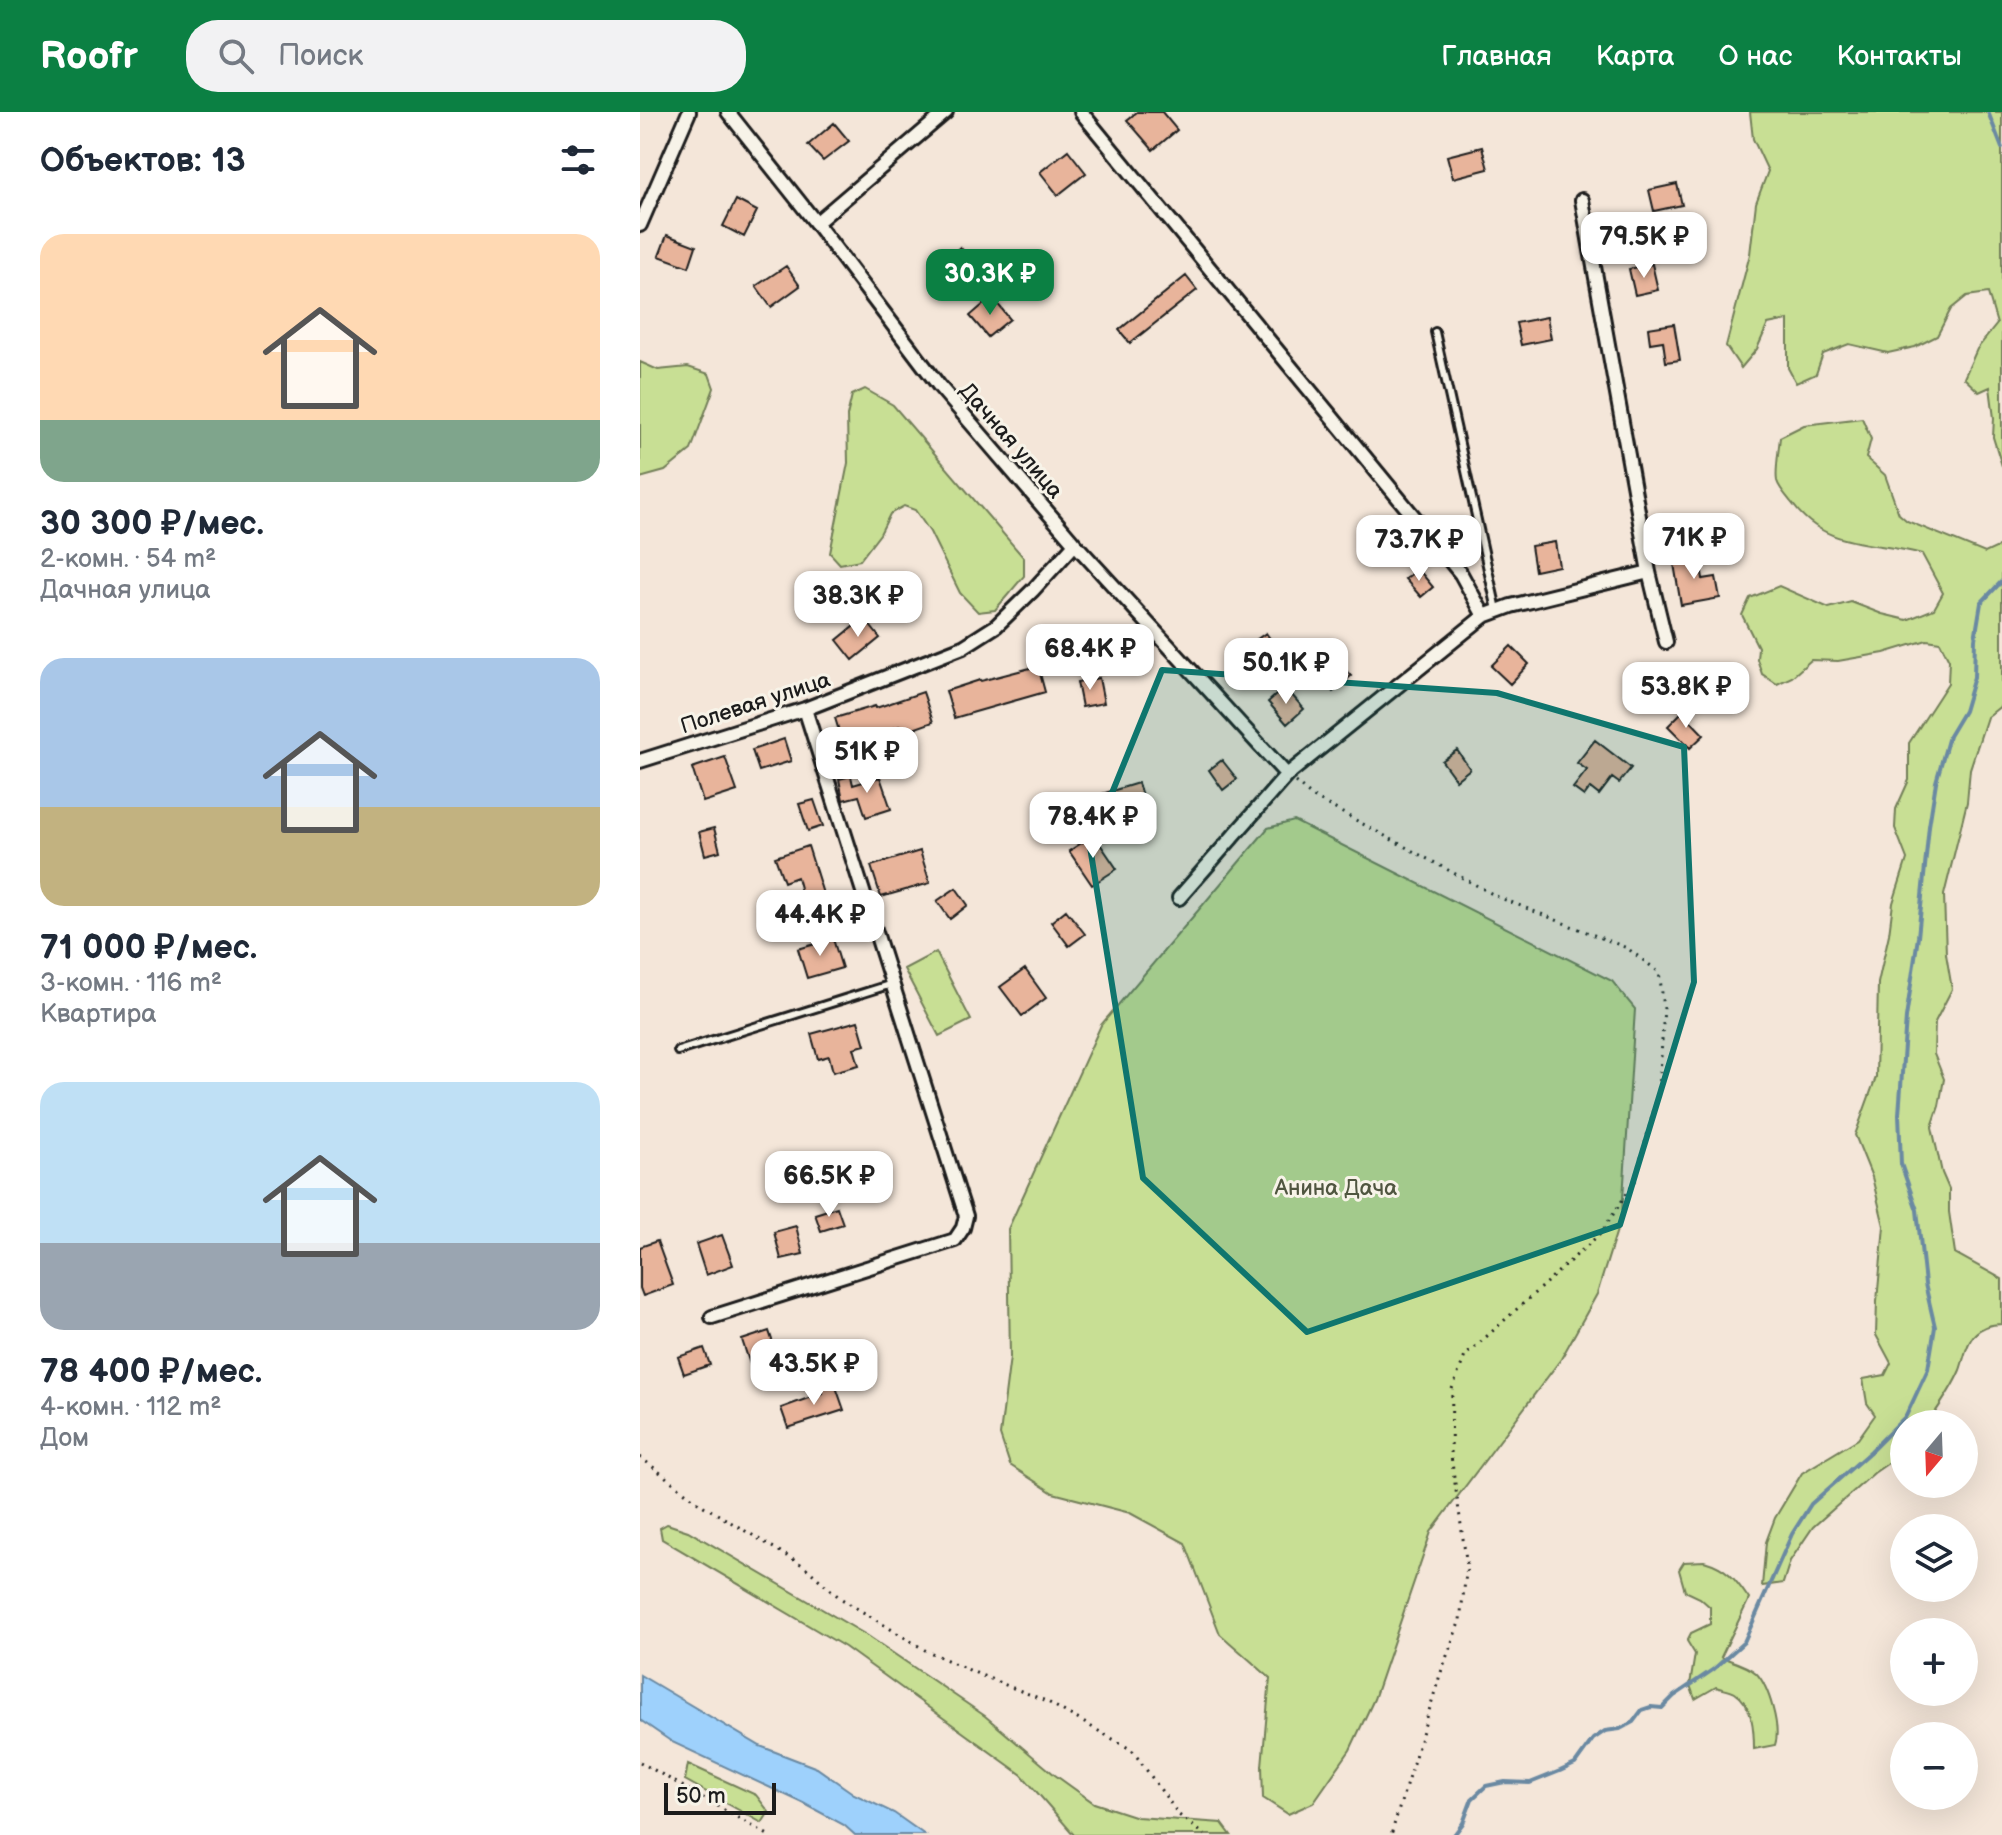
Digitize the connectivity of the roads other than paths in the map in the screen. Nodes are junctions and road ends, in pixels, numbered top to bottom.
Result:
1 (689, 112) edge
2 (728, 112) edge
3 (946, 112) edge
4 (1081, 112) edge
5 (1582, 200) dead end
6 (816, 223) junction
7 (640, 225) edge
8 (1435, 332) dead end
9 (1075, 544) junction
10 (1649, 572) junction
11 (1497, 610) junction
12 (1484, 616) junction
13 (1666, 642) dead end
14 (805, 709) junction
15 (640, 761) edge
16 (1287, 775) junction
17 (1179, 898) dead end
18 (892, 984) junction
19 (678, 1051) dead end
20 (712, 1317) dead end

1 - 7 street
2 - 6 street, Дачная улица
3 - 6 street
4 - 12 street
5 - 10 street
6 - 9 street, Дачная улица
8 - 11 lane
9 - 14 street, Полевая улица
9 - 16 street, Дачная улица
10 - 11 street
10 - 13 street
11 - 12 street
12 - 16 street
14 - 15 street, Полевая улица
14 - 18 street
16 - 17 street
18 - 19 lane
18 - 20 street

